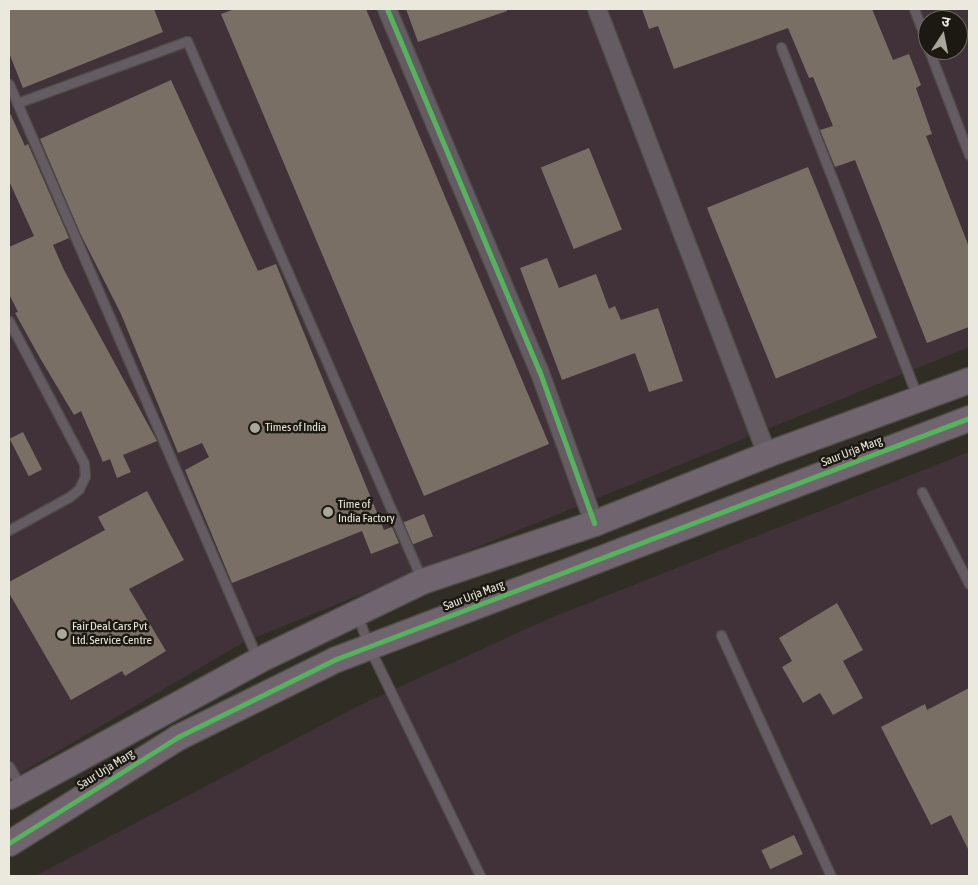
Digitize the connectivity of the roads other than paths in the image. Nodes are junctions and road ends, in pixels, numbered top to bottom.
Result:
1 (387, 9) edge
2 (598, 9) edge
3 (781, 47) dead end
4 (934, 60) edge
5 (9, 84) edge
6 (17, 104) junction
7 (969, 155) edge
8 (9, 321) edge
9 (969, 380) edge
10 (919, 401) junction
11 (969, 418) edge
12 (767, 454) junction
13 (922, 492) dead end
14 (594, 523) junction
15 (9, 530) edge
16 (422, 581) junction
17 (969, 584) edge
18 (357, 614) junction
19 (721, 635) dead end
20 (369, 647) junction
21 (258, 660) junction
22 (9, 766) edge
23 (15, 792) edge
24 (9, 843) edge
25 (480, 876) edge
26 (831, 876) edge

1 - 14 street
2 - 12 street
3 - 10 lane
4 - 7 lane
5 - 6 lane
6 - 16 lane
6 - 21 lane
8 - 15 lane
9 - 10 street, Saur Urja Marg
10 - 12 street, Saur Urja Marg
11 - 20 street, Saur Urja Marg
12 - 14 street, Saur Urja Marg
13 - 17 lane
14 - 16 street, Saur Urja Marg
16 - 18 street, Saur Urja Marg
18 - 20 lane
18 - 21 street, Saur Urja Marg
19 - 26 lane
20 - 24 street, Saur Urja Marg
20 - 25 lane
21 - 23 street, Saur Urja Marg
22 - 23 lane

